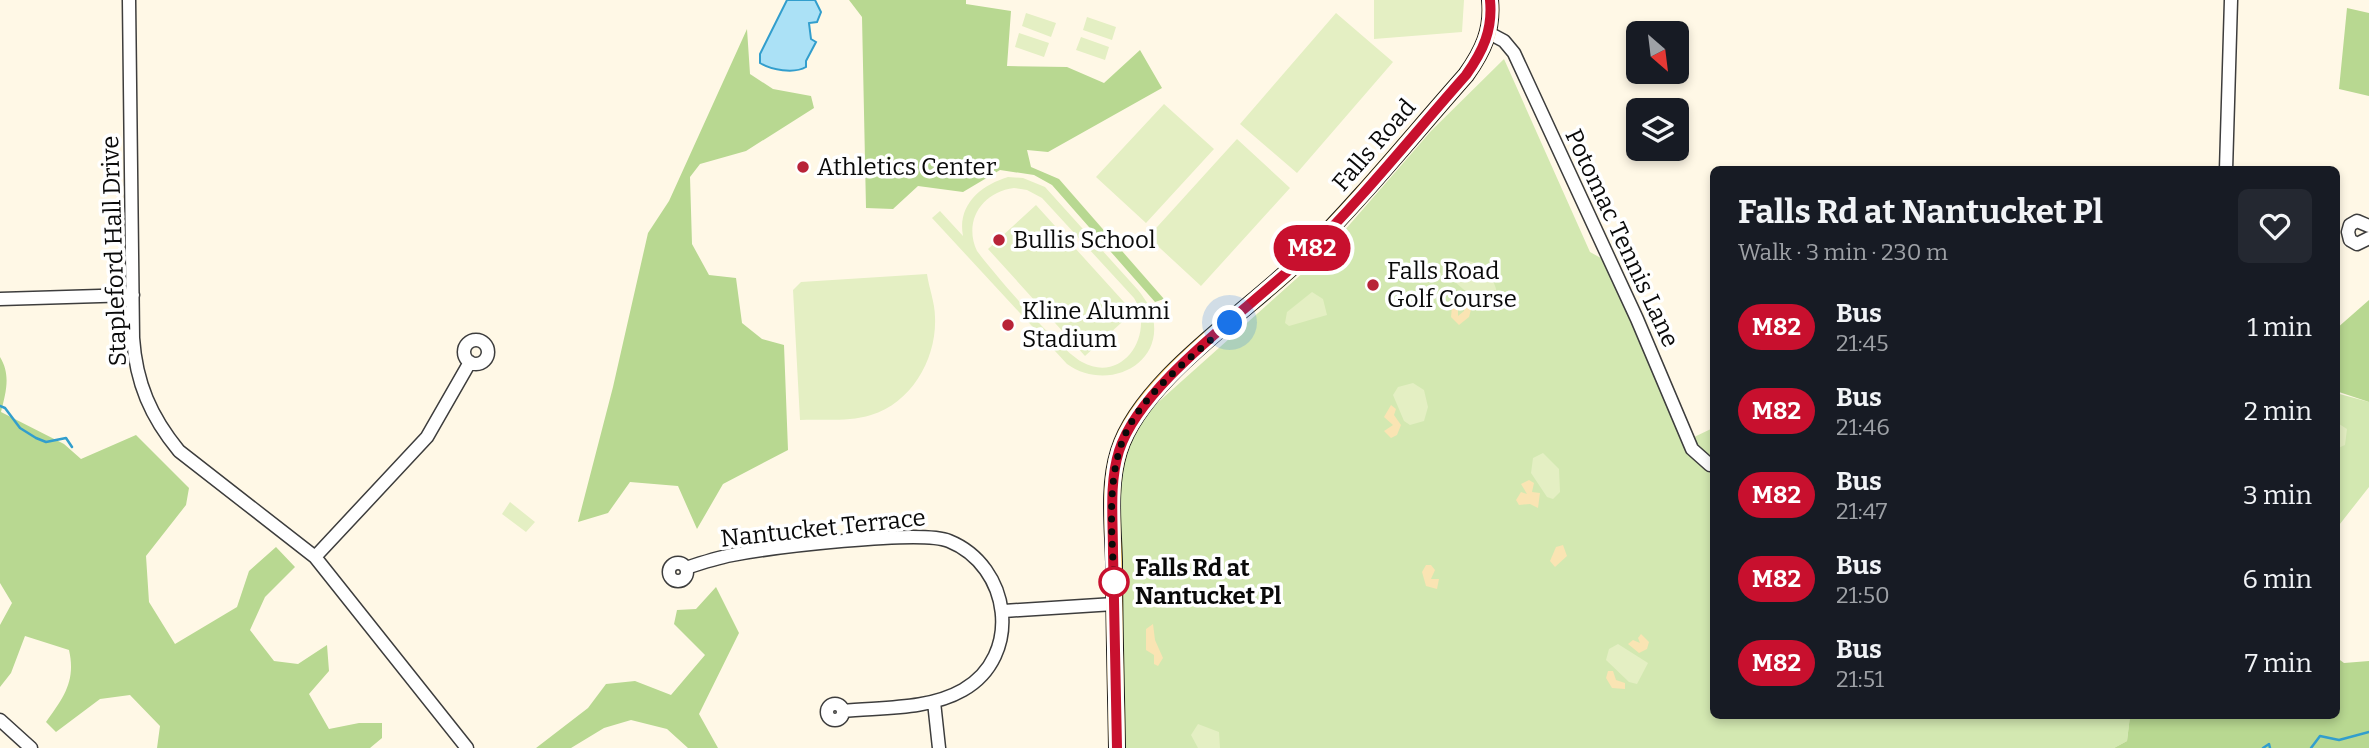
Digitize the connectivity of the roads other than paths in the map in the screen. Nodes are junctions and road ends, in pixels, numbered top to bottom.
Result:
1 (129, 0) edge
2 (1490, 0) edge
3 (2231, 0) edge
4 (1489, 33) junction
5 (2226, 166) edge
6 (2369, 226) edge
7 (2342, 232) edge
8 (2369, 238) edge
9 (133, 295) junction
10 (0, 299) edge
11 (470, 362) dead end
12 (1710, 465) dead end
13 (315, 557) junction
14 (686, 568) dead end
15 (1114, 604) junction
16 (1004, 611) junction
17 (934, 702) junction
18 (843, 711) dead end
19 (0, 720) edge
20 (31, 748) edge
21 (467, 748) edge
22 (939, 748) edge
23 (1117, 748) edge

1 - 9 street, Stapleford Hall Drive
2 - 4 main road, Falls Road
3 - 5 street
4 - 12 street, Potomac Tennis Lane
4 - 15 main road, Falls Road
6 - 7 street
7 - 8 street
9 - 10 street
9 - 13 street, Stapleford Hall Drive
11 - 13 street
13 - 21 street, Stapleford Hall Drive
14 - 16 street, Nantucket Terrace
15 - 16 street
15 - 23 main road, Falls Road
16 - 17 street
17 - 18 street
17 - 22 street
19 - 20 street

